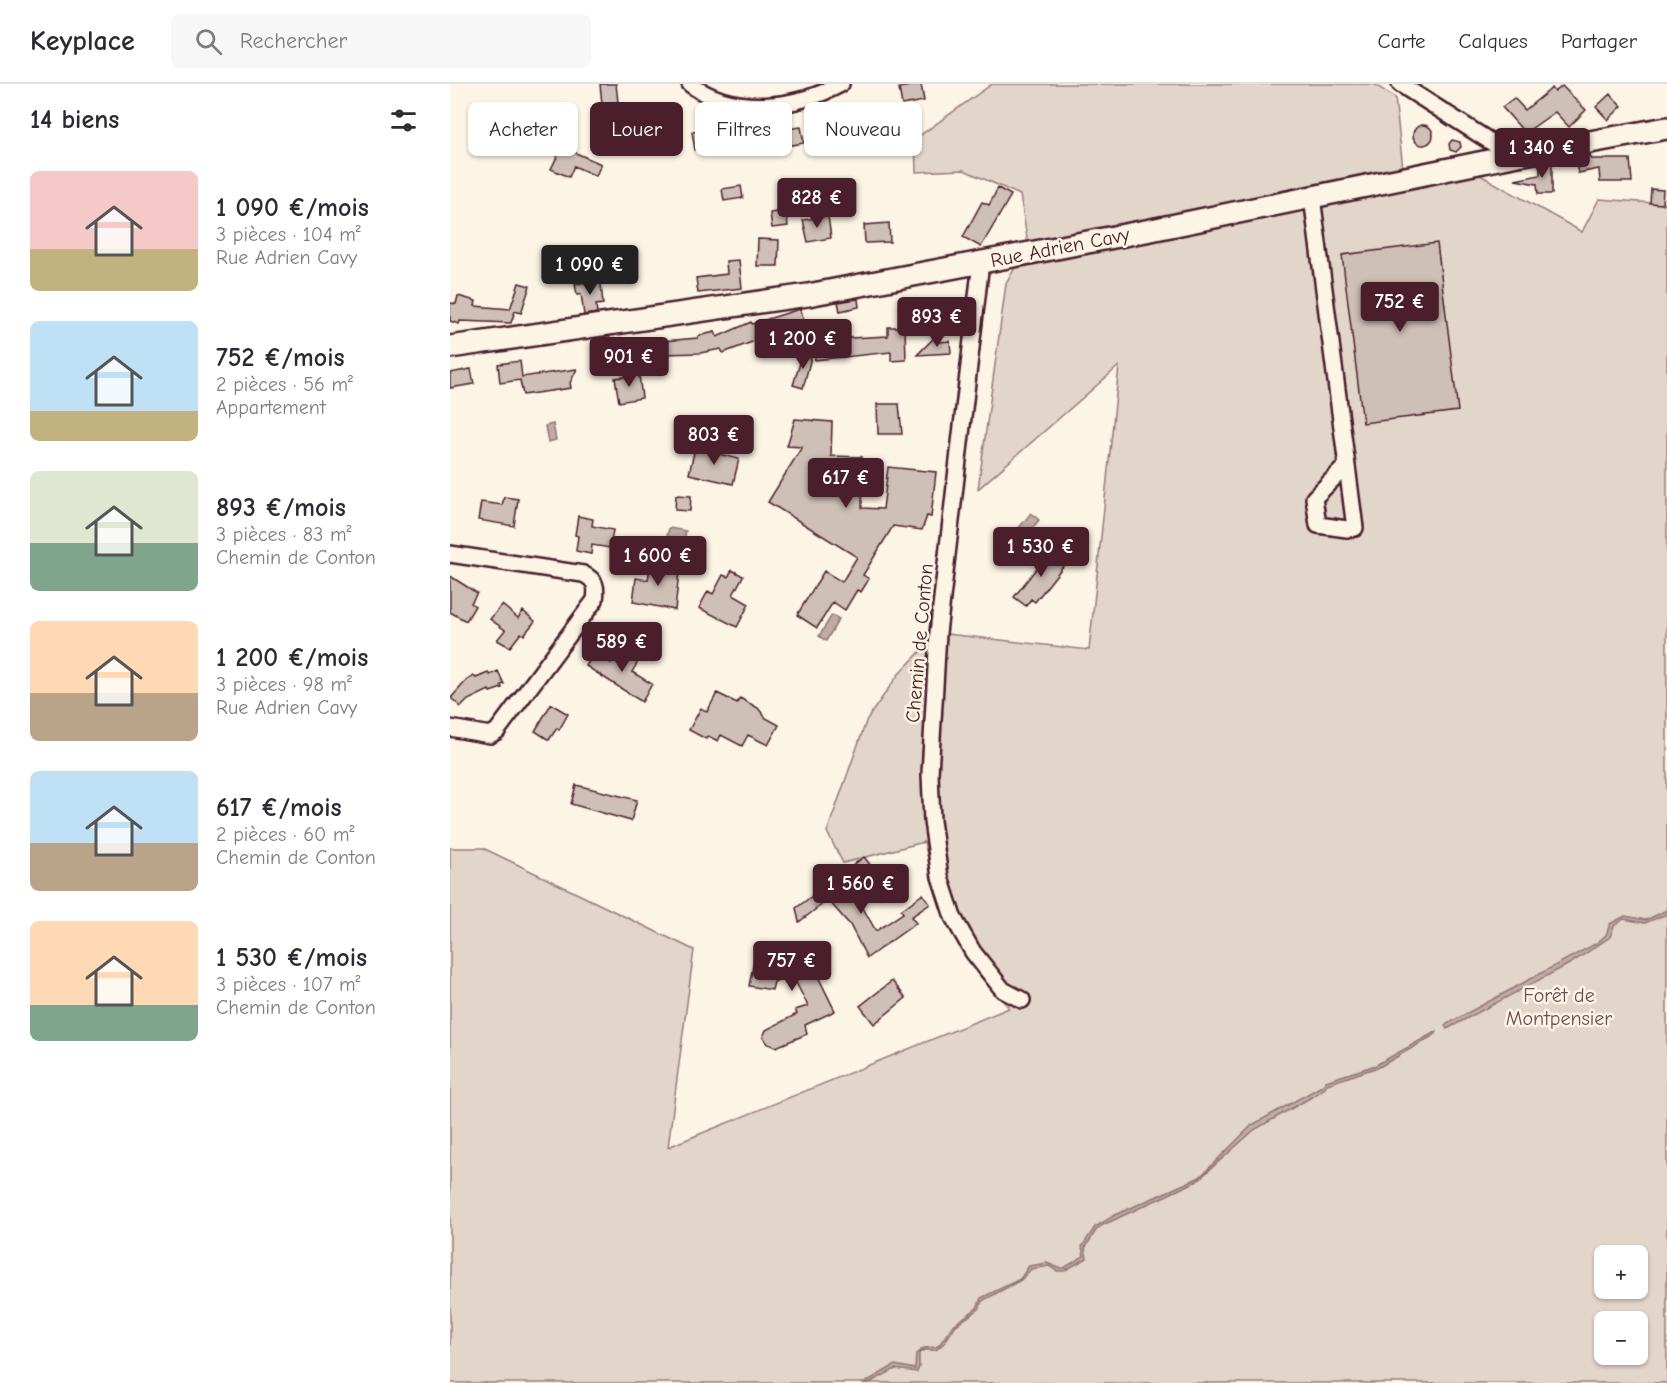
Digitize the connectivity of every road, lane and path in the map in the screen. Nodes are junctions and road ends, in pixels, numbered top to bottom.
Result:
1 (690, 84) edge
2 (841, 84) edge
3 (1400, 84) edge
4 (1667, 128) edge
5 (1513, 156) junction
6 (1312, 197) junction
7 (981, 262) junction
8 (450, 346) edge
9 (1347, 465) dead end
10 (450, 554) edge
11 (450, 728) edge
12 (1022, 1000) dead end

1 - 2 street
3 - 5 street
4 - 5 main road, Rue Adrien Cavy
5 - 6 main road, Rue Adrien Cavy
6 - 7 main road, Rue Adrien Cavy
6 - 9 street
7 - 8 main road, Rue Adrien Cavy
7 - 12 street, Chemin de Conton
10 - 11 street

